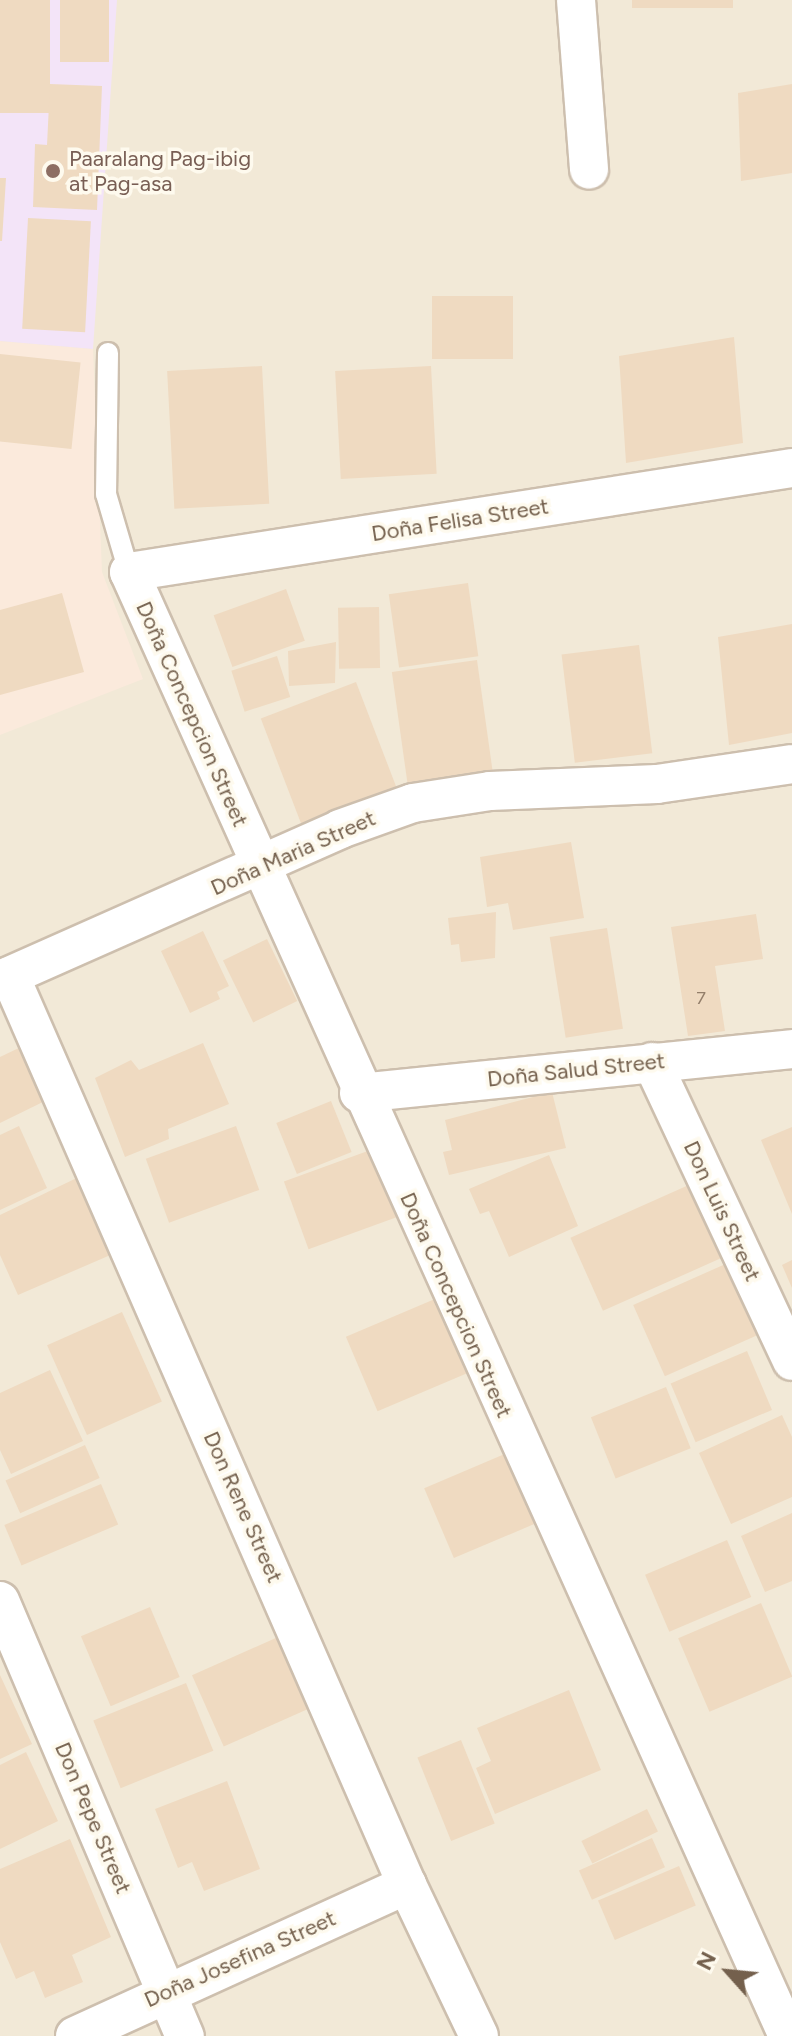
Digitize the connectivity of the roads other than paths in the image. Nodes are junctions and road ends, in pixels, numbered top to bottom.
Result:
1 (576, 0) edge
2 (589, 170) dead end
3 (108, 353) dead end
4 (792, 468) edge
5 (129, 572) junction
6 (792, 764) edge
7 (261, 868) junction
8 (5, 978) edge
9 (792, 1049) edge
10 (652, 1062) junction
11 (359, 1093) junction
12 (792, 1361) edge
13 (0, 1601) edge
14 (407, 1885) junction
15 (166, 1991) junction
16 (75, 2036) edge
17 (185, 2036) edge
18 (479, 2036) edge
19 (788, 2036) edge

1 - 2 street
3 - 5 lane
4 - 5 street, Doña Felisa Street
5 - 7 street, Doña Concepcion Street
6 - 7 street, Doña Maria Street
7 - 8 street, Doña Maria Street
7 - 11 street, Doña Concepcion Street
8 - 14 street, Don Rene Street
9 - 10 street, Doña Salud Street
10 - 11 street, Doña Salud Street
10 - 12 street, Don Luis Street
11 - 19 street, Doña Concepcion Street
13 - 15 street, Don Pepe Street
14 - 15 street, Doña Josefina Street
14 - 18 street, Don Rene Street
15 - 16 street, Doña Josefina Street
15 - 17 street, Don Pepe Street

